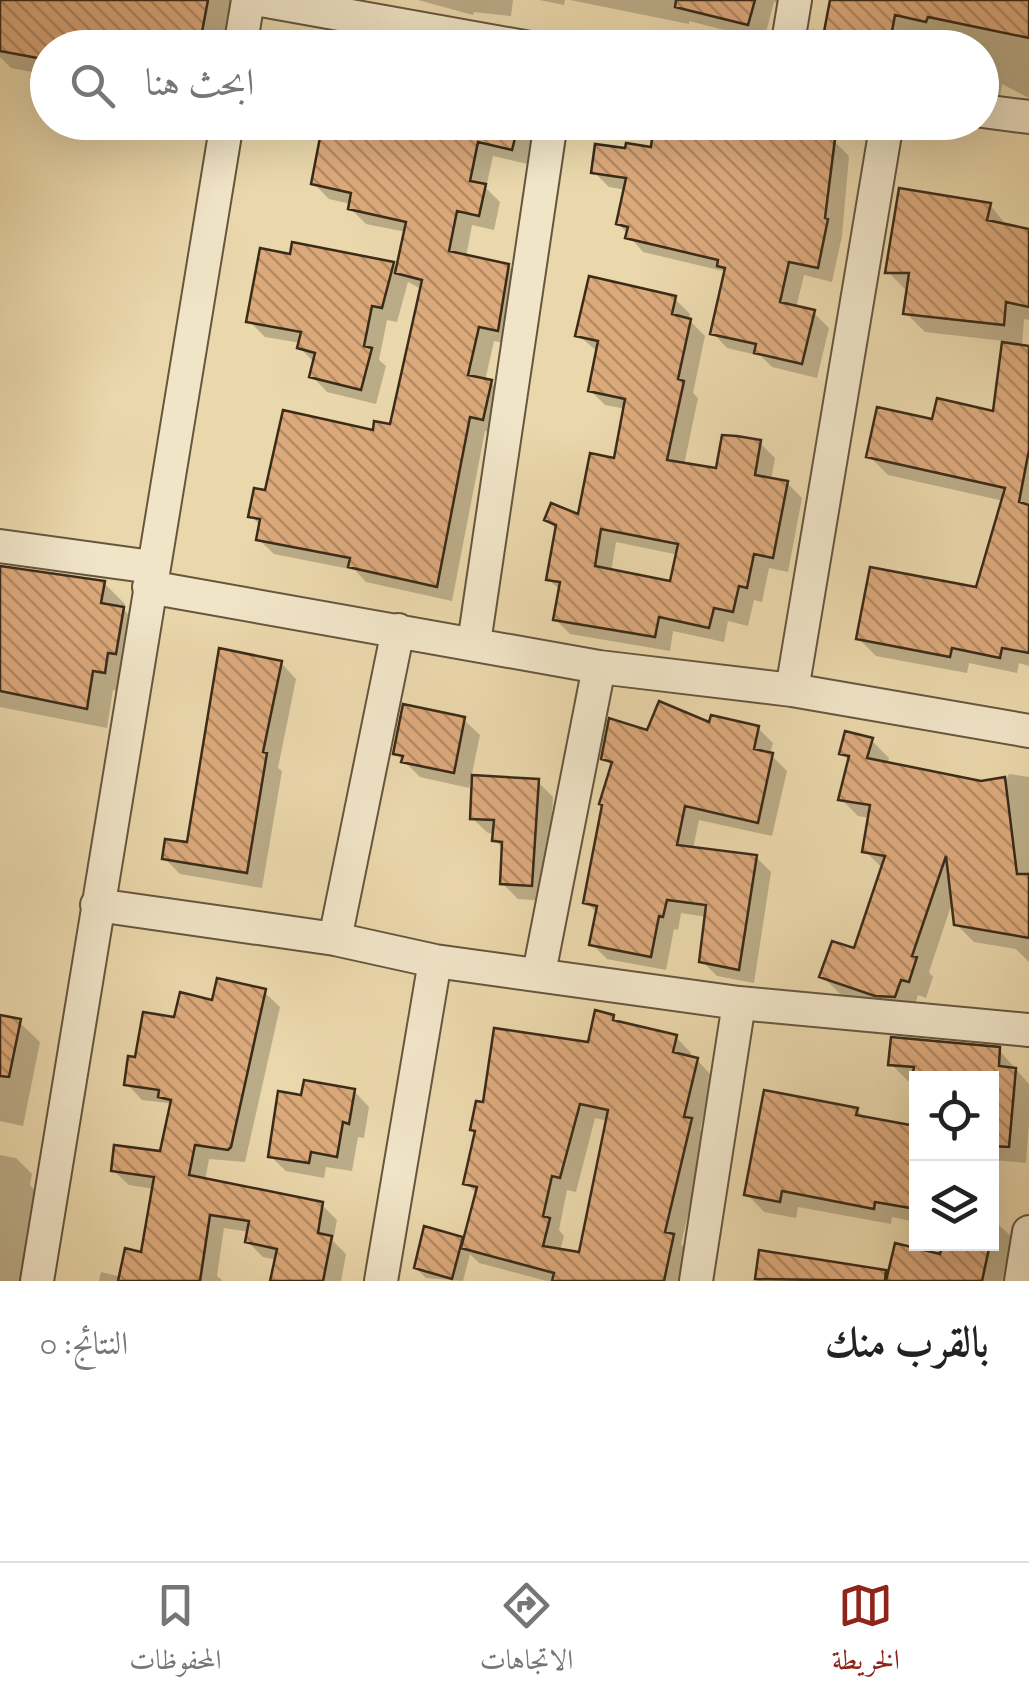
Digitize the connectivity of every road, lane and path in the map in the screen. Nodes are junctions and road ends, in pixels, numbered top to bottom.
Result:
1 (248, 0) edge
2 (261, 0) edge
3 (795, 0) edge
4 (243, 30) edge
5 (429, 30) edge
6 (790, 30) edge
7 (999, 113) edge
8 (1029, 117) edge
9 (224, 140) edge
10 (548, 140) edge
11 (884, 140) edge
12 (0, 546) edge
13 (150, 577) junction
14 (398, 630) junction
15 (474, 643) junction
16 (599, 666) junction
17 (792, 690) junction
18 (1029, 731) edge
19 (97, 905) junction
20 (335, 940) junction
21 (435, 960) junction
22 (539, 974) junction
23 (739, 1003) junction
24 (1029, 1030) edge
25 (1029, 1232) edge
26 (37, 1281) edge
27 (382, 1281) edge
28 (696, 1281) edge
29 (1021, 1281) edge

1 - 4 street
2 - 5 street
3 - 6 street
7 - 8 street
9 - 13 street
10 - 15 street
11 - 17 street
12 - 13 street
13 - 14 street
13 - 19 street
14 - 15 street
14 - 20 street
15 - 16 street
16 - 17 street
16 - 22 street
17 - 18 street
19 - 20 street
19 - 26 street
20 - 21 street
21 - 22 street
21 - 27 street
22 - 23 street
23 - 24 street
23 - 28 street
25 - 29 street

